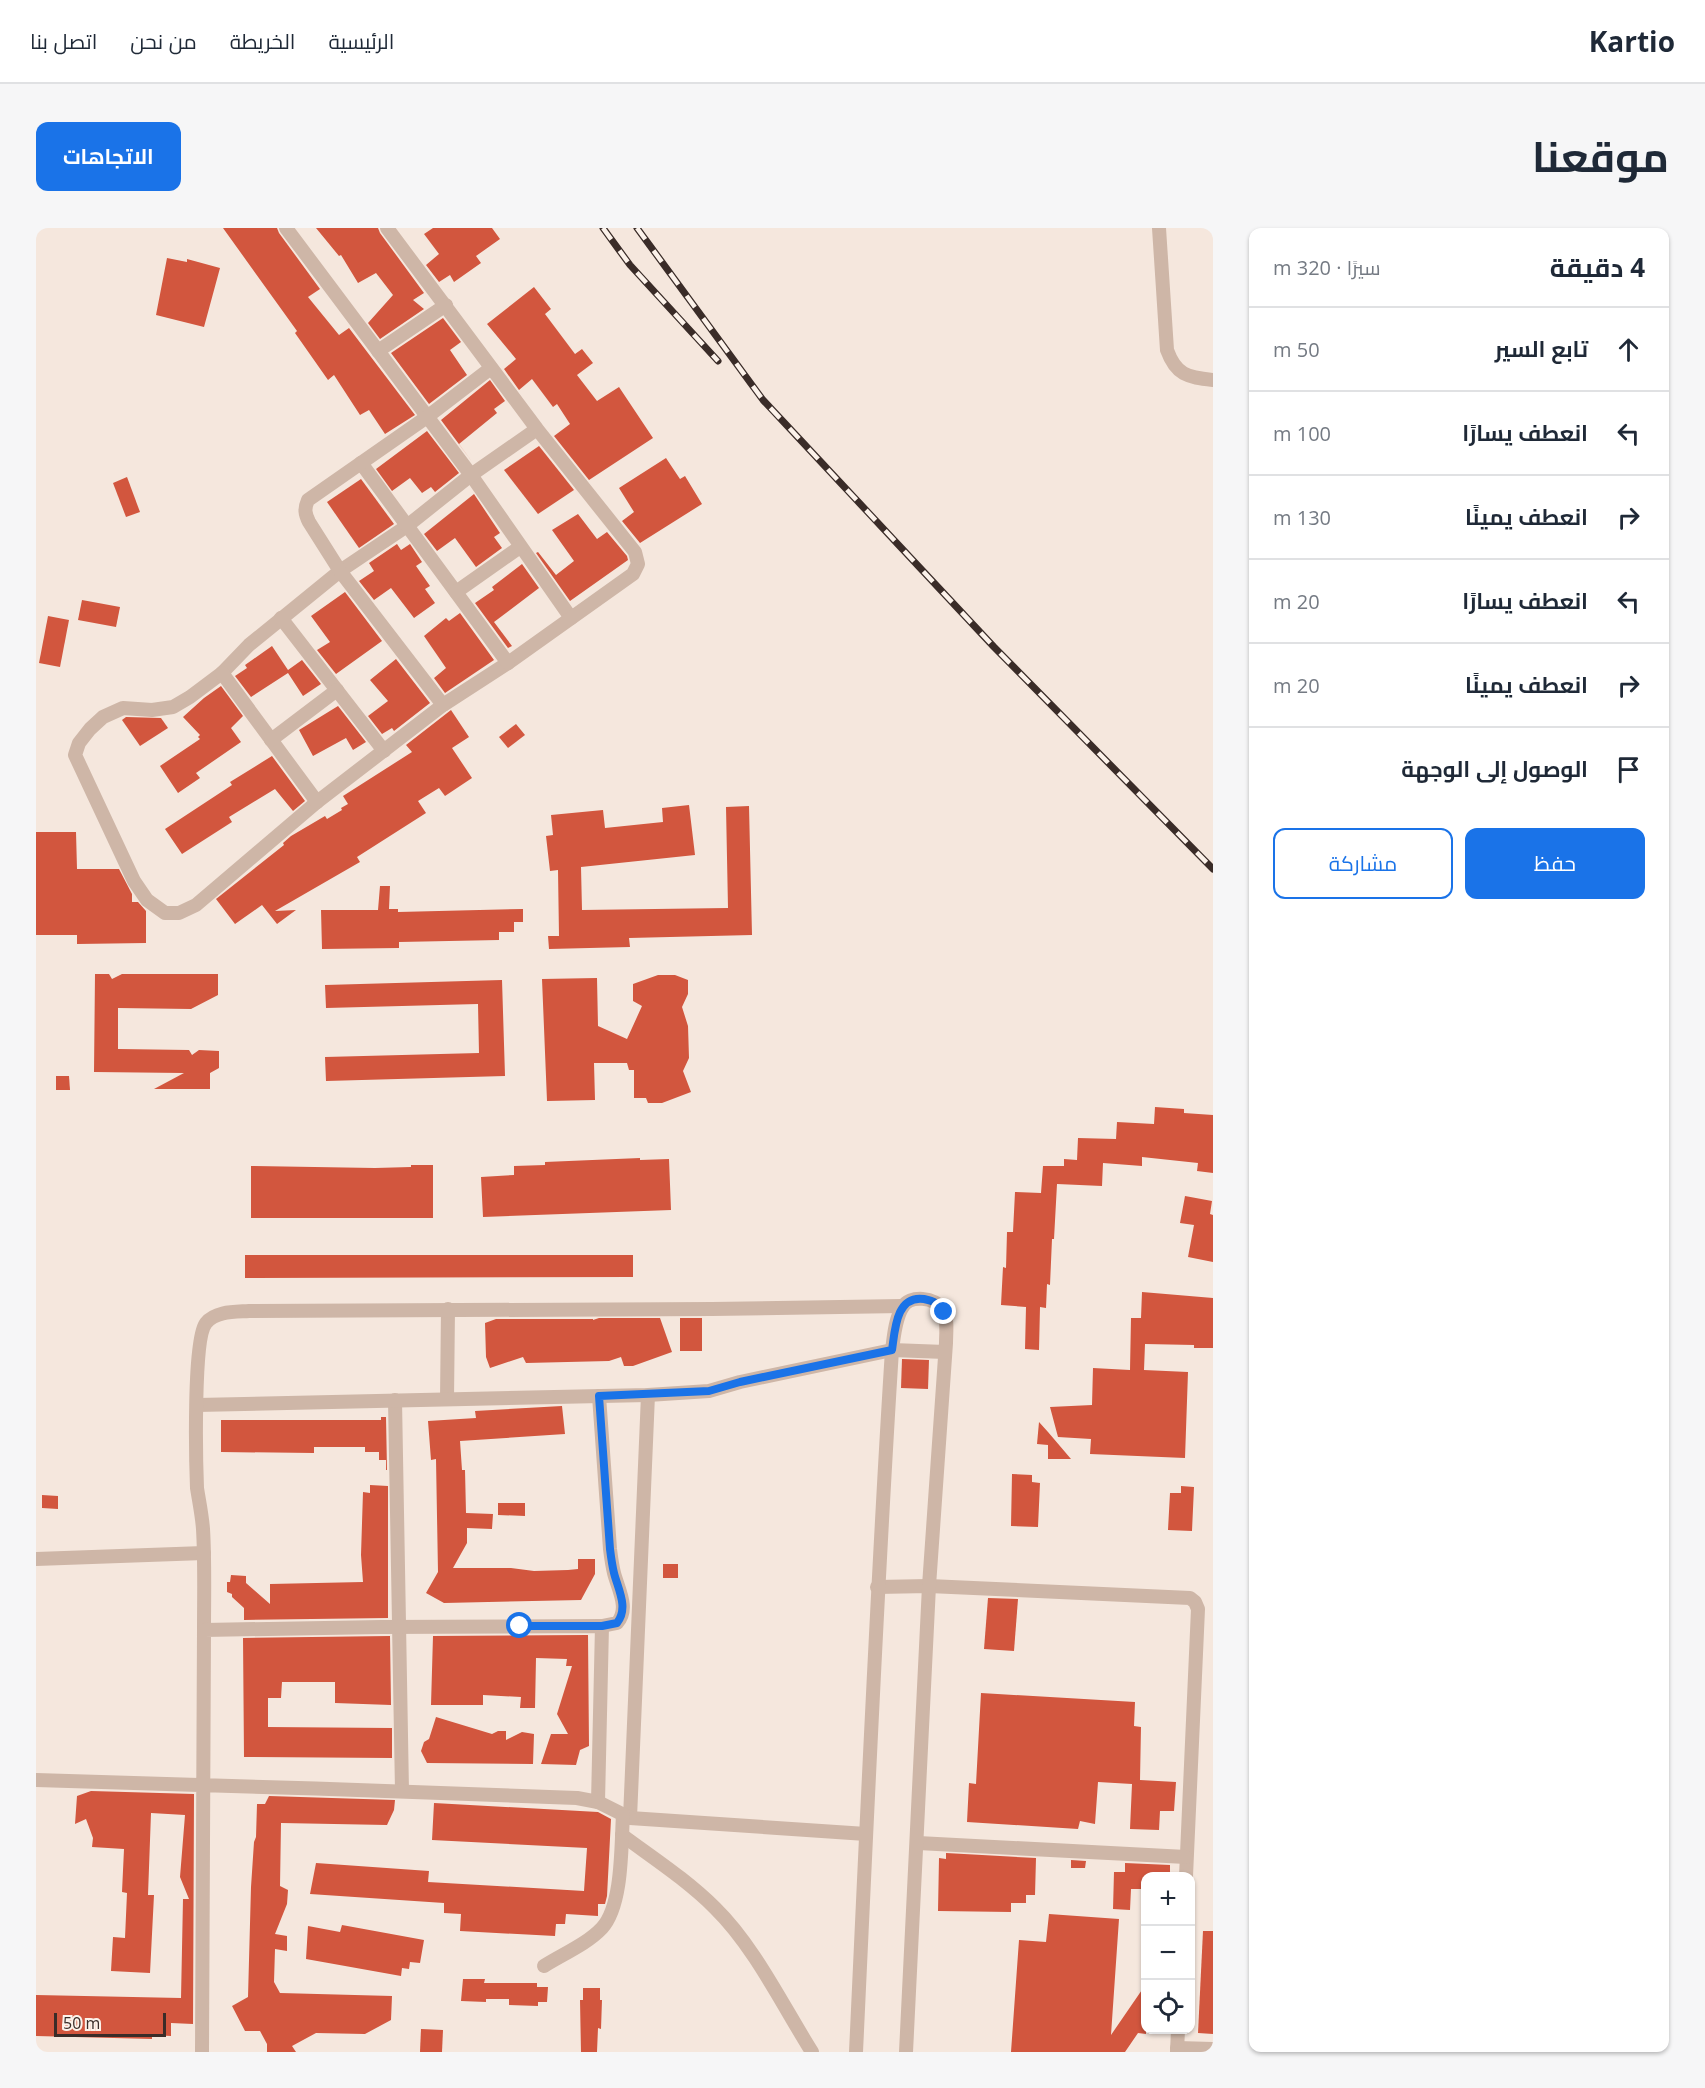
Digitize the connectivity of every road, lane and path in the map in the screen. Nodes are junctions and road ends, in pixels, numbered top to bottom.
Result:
1 (286, 228) edge
2 (387, 228) edge
3 (1159, 228) edge
4 (446, 305) junction
5 (378, 351) junction
6 (491, 368) junction
7 (1213, 380) edge
8 (427, 417) junction
9 (537, 429) junction
10 (361, 463) junction
11 (471, 475) junction
12 (407, 526) junction
13 (520, 547) junction
14 (340, 572) junction
15 (456, 592) junction
16 (281, 618) junction
17 (571, 618) junction
18 (508, 663) junction
19 (222, 673) junction
20 (337, 690) junction
21 (443, 705) junction
22 (271, 740) junction
23 (384, 751) junction
24 (317, 802) junction
25 (902, 1306) junction
26 (448, 1309) junction
27 (892, 1350) junction
28 (945, 1352) junction
29 (648, 1395) junction
30 (599, 1396) junction
31 (447, 1399) junction
32 (395, 1400) junction
33 (196, 1405) junction
34 (204, 1552) junction
35 (36, 1559) edge
36 (929, 1586) junction
37 (877, 1587) junction
38 (602, 1626) junction
39 (398, 1627) junction
40 (204, 1630) junction
41 (36, 1780) edge
42 (204, 1784) junction
43 (402, 1791) junction
44 (598, 1802) junction
45 (627, 1816) junction
46 (866, 1834) junction
47 (622, 1835) junction
48 (918, 1843) junction
49 (1186, 1857) junction
50 (1186, 1872) edge
51 (544, 1966) dead end
52 (1178, 2034) edge
53 (1213, 2049) edge
54 (1177, 2050) edge
55 (202, 2052) edge
56 (812, 2052) edge
57 (856, 2052) edge
58 (906, 2052) edge

1 - 5 street
2 - 4 street
3 - 7 street
4 - 5 street
4 - 6 street
5 - 8 street
6 - 8 street
6 - 9 street
8 - 10 street
8 - 11 street
9 - 11 street
9 - 17 street
10 - 12 street
10 - 14 street
11 - 12 street
11 - 13 street
12 - 14 street
12 - 15 street
13 - 15 street
13 - 17 street
14 - 16 street
14 - 21 street
15 - 18 street
16 - 19 street
16 - 20 street
17 - 18 street
18 - 21 street
19 - 22 street
19 - 24 street
20 - 22 street
20 - 23 street
21 - 23 street
22 - 24 street
23 - 24 street
25 - 26 street
25 - 27 street
25 - 28 street
26 - 31 street
26 - 33 street
27 - 28 street
27 - 29 street
27 - 37 street
28 - 36 street
29 - 30 street
29 - 45 street
30 - 31 street
30 - 38 street
31 - 32 street
32 - 33 street
32 - 39 street
33 - 34 street
34 - 35 street
34 - 40 street
36 - 37 street
36 - 48 street
36 - 49 street
37 - 46 street
38 - 39 street
38 - 44 street
39 - 40 street
39 - 43 street
40 - 42 street
41 - 42 street
42 - 43 street
42 - 55 street
43 - 44 street
44 - 45 street
45 - 46 street
45 - 47 street
46 - 57 street
47 - 51 street
47 - 56 street
48 - 49 street
48 - 58 street
49 - 50 street
52 - 54 street
53 - 54 street

